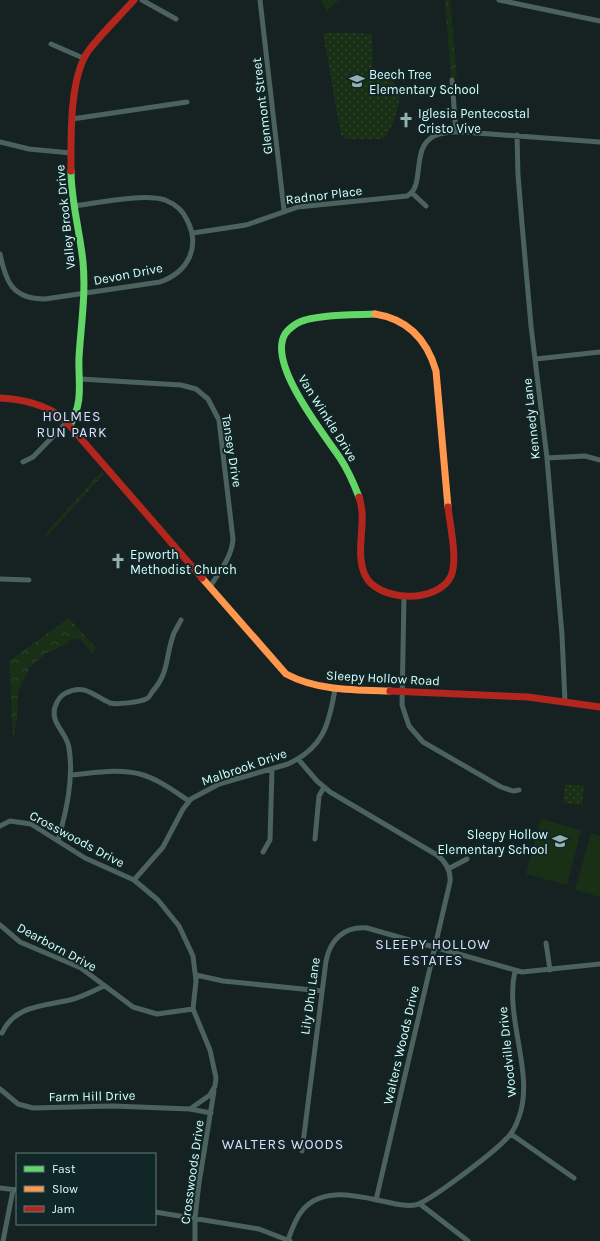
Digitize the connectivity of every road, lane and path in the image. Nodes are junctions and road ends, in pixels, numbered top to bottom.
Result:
1 (134, 0) edge
2 (142, 0) edge
3 (260, 0) edge
4 (499, 0) edge
5 (176, 19) dead end
6 (600, 21) edge
7 (51, 44) dead end
8 (83, 58) junction
9 (452, 80) dead end
10 (187, 102) dead end
11 (72, 120) junction
12 (456, 132) junction
13 (517, 135) junction
14 (0, 142) edge
15 (600, 142) edge
16 (71, 153) junction
17 (412, 193) junction
18 (74, 206) junction
19 (426, 206) dead end
20 (284, 210) junction
21 (193, 233) junction
22 (0, 254) edge
23 (84, 294) junction
24 (600, 352) edge
25 (536, 359) junction
26 (80, 379) junction
27 (0, 398) edge
28 (69, 424) junction
29 (547, 458) junction
30 (600, 460) edge
31 (23, 462) dead end
32 (0, 579) edge
33 (29, 580) dead end
34 (210, 587) junction
35 (404, 596) junction
36 (181, 620) dead end
37 (335, 689) junction
38 (402, 691) junction
39 (565, 702) junction
40 (600, 707) edge
41 (298, 759) junction
42 (272, 769) junction
43 (71, 775) junction
44 (324, 787) junction
45 (518, 790) dead end
46 (189, 801) junction
47 (0, 826) edge
48 (315, 840) dead end
49 (58, 842) junction
50 (263, 852) dead end
51 (467, 859) dead end
52 (448, 869) junction
53 (134, 880) junction
54 (0, 925) edge
55 (546, 943) dead end
56 (435, 948) junction
57 (600, 964) edge
58 (550, 970) junction
59 (515, 971) junction
60 (196, 975) junction
61 (104, 986) junction
62 (322, 991) junction
63 (193, 1009) junction
64 (1, 1034) edge
65 (215, 1086) junction
66 (0, 1089) edge
67 (190, 1109) junction
68 (211, 1113) junction
69 (511, 1134) junction
70 (302, 1151) dead end
71 (574, 1178) dead end
72 (0, 1188) edge
73 (15, 1190) edge
74 (376, 1200) junction
75 (420, 1204) junction
76 (156, 1212) edge
77 (195, 1218) junction
78 (289, 1240) edge
79 (3, 1241) edge
80 (195, 1241) edge
81 (468, 1241) edge

1 - 8 street, Valley Brook Drive
2 - 5 street
3 - 20 street, Glenmont Street
4 - 6 street
7 - 8 street
8 - 11 street, Valley Brook Drive
9 - 12 street
10 - 11 street
11 - 16 street, Valley Brook Drive
12 - 13 street
12 - 17 street
13 - 15 street
13 - 25 street, Kennedy Lane
14 - 16 street
16 - 18 street, Valley Brook Drive
17 - 19 street
17 - 20 street, Radnor Place
18 - 21 street
18 - 23 street, Valley Brook Drive
20 - 21 street, Radnor Place
21 - 23 street, Devon Drive
22 - 23 street, Devon Drive
23 - 26 street, Valley Brook Drive
24 - 25 street
25 - 29 street, Kennedy Lane
26 - 28 street, Valley Brook Drive
26 - 34 street, Tansey Drive
27 - 28 street, Sleepy Hollow Road
28 - 31 street, Valley Brook Drive
28 - 34 street, Sleepy Hollow Road
29 - 30 street
29 - 39 street, Kennedy Lane
32 - 33 street
34 - 37 street, Sleepy Hollow Road
35 - 35 street, Van Winkle Drive
35 - 38 street
36 - 43 street
37 - 38 street, Sleepy Hollow Road
37 - 41 street, Malbrook Drive
38 - 39 street, Sleepy Hollow Road
38 - 45 street
39 - 40 street, Sleepy Hollow Road
41 - 42 street, Malbrook Drive
41 - 44 street
42 - 46 street, Malbrook Drive
42 - 50 street
43 - 46 street
43 - 49 street
44 - 48 street
44 - 52 street
46 - 53 street
47 - 49 street, Crosswoods Drive
49 - 53 street, Crosswoods Drive
51 - 52 street
52 - 56 street, Walters Woods Drive
53 - 60 street, Crosswoods Drive
54 - 61 street, Dearborn Drive
55 - 58 street
56 - 59 street, Lily Dhu Lane
56 - 62 street, Lily Dhu Lane
56 - 74 street, Walters Woods Drive
57 - 58 street, Lily Dhu Lane
58 - 59 street, Lily Dhu Lane
59 - 69 street, Woodville Drive
60 - 62 street
60 - 63 street, Crosswoods Drive
61 - 63 street, Dearborn Drive
61 - 64 street
62 - 70 street, Lily Dhu Lane
63 - 65 street, Crosswoods Drive
65 - 67 street, Crosswoods Drive
65 - 68 street
66 - 67 street, Farm Hill Drive
67 - 68 street, Crosswoods Drive
68 - 77 street, Crosswoods Drive
69 - 71 street
69 - 75 street, Woodville Drive
72 - 73 street
73 - 79 street
74 - 75 street
74 - 78 street
75 - 81 street
76 - 77 street
77 - 78 street
77 - 80 street, Crosswoods Drive

